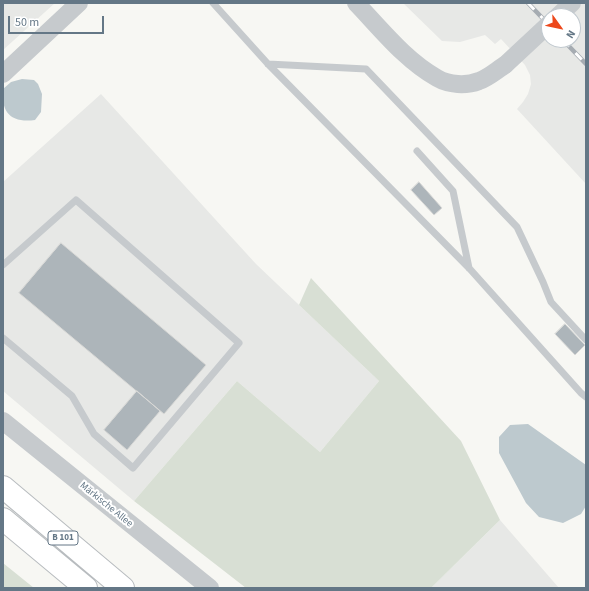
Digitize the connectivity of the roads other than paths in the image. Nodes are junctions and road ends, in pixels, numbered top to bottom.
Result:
1 (79, 3) edge
2 (213, 3) edge
3 (356, 3) edge
4 (541, 31) edge
5 (268, 64) junction
6 (5, 68) edge
7 (417, 151) dead end
8 (3, 265) edge
9 (469, 268) junction
10 (3, 338) edge
11 (586, 340) edge
12 (586, 397) edge
13 (3, 420) edge
14 (3, 487) edge
15 (3, 519) edge
16 (86, 588) edge
17 (123, 588) edge
18 (210, 588) edge

1 - 6 street
2 - 5 lane
3 - 4 street, bridge
5 - 9 lane
5 - 11 lane
7 - 9 lane
8 - 10 lane
9 - 12 lane
13 - 18 street, Märkische Allee
14 - 17 highway, B 101
15 - 16 highway, B 101

